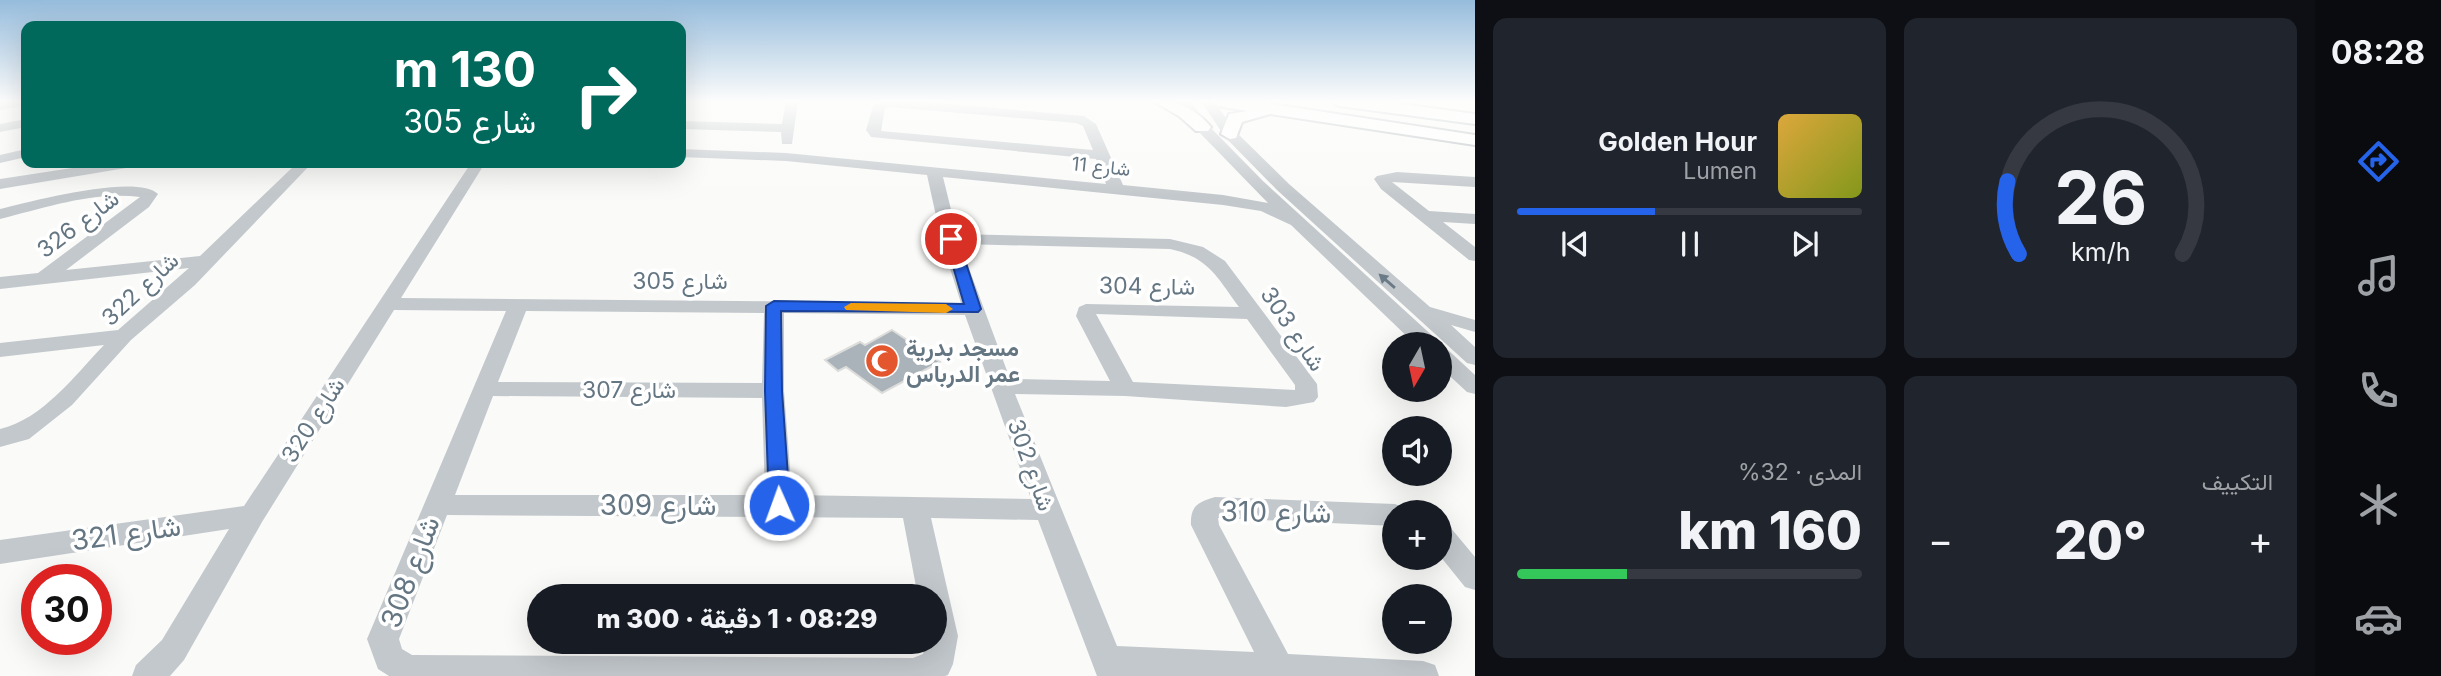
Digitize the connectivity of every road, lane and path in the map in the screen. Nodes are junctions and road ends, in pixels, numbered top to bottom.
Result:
1 (788, 133) edge
2 (875, 133) edge
3 (1091, 133) edge
4 (1207, 133) edge
5 (1427, 133) edge
6 (1230, 134) edge
7 (1475, 141) edge
8 (686, 153) edge
9 (21, 154) edge
10 (1101, 155) junction
11 (786, 157) junction
12 (0, 159) edge
13 (84, 168) edge
14 (300, 168) edge
15 (475, 168) edge
16 (934, 171) junction
17 (1475, 182) edge
18 (0, 184) edge
19 (1257, 184) junction
20 (1116, 188) junction
21 (1223, 200) junction
22 (0, 214) edge
23 (1425, 216) junction
24 (1475, 219) edge
25 (1298, 222) junction
26 (951, 239) junction
27 (1475, 256) edge
28 (205, 261) junction
29 (44, 278) junction
30 (0, 283) edge
31 (387, 304) junction
32 (518, 305) junction
33 (1415, 305) junction
34 (774, 306) junction
35 (973, 309) junction
36 (1253, 313) junction
37 (1475, 326) edge
38 (1415, 332) edge
39 (124, 336) junction
40 (1472, 347) edge
41 (0, 350) edge
42 (1452, 366) edge
43 (1001, 386) junction
44 (1475, 387) edge
45 (1125, 388) junction
46 (484, 389) junction
47 (774, 391) junction
48 (0, 438) edge
49 (436, 505) junction
50 (779, 505) junction
51 (915, 508) junction
52 (1047, 510) junction
53 (1382, 514) edge
54 (252, 515) junction
55 (1452, 550) edge
56 (0, 552) edge
57 (1475, 578) edge
58 (931, 584) edge
59 (939, 654) edge
60 (1278, 667) junction
61 (1110, 668) edge
62 (148, 676) edge
63 (1423, 676) edge

1 - 11 street
2 - 10 street
3 - 10 street
4 - 19 street
5 - 7 main road
33 -> 6 street
8 - 11 street, شارع 11
9 - 12 street
10 - 20 street
11 - 16 street, شارع 11
13 - 18 street
14 - 28 street, شارع 322
15 - 31 street, شارع 320
16 - 20 street, شارع 11
16 - 26 street, شارع 302
17 - 23 street
19 - 21 street, شارع 11
19 - 25 street
20 - 21 street, شارع 11
21 - 25 street, شارع 11
22 - 29 street, شارع 326
23 - 24 street
23 - 27 street
25 - 38 street
26 - 35 street, شارع 302
26 - 36 street, شارع 303
28 - 29 street
28 - 39 street, شارع 322
29 - 30 street
31 - 32 street, شارع 305
31 - 54 street, شارع 320
32 - 34 street, شارع 305
32 - 46 street, شارع 308
33 - 37 street
33 - 40 street
34 - 35 street, شارع 305
34 - 47 street
35 - 43 street, شارع 302
36 - 45 street, شارع 304
36 - 45 street, شارع 303
39 - 41 street
39 - 48 street, شارع 322
42 - 44 street
43 - 45 street, شارع 303
43 - 52 street, شارع 302
46 - 47 street, شارع 307
46 - 49 street, شارع 308
47 - 50 street
49 - 50 street, شارع 309
49 - 59 street, شارع 308
50 - 51 street, شارع 309
51 - 52 street, شارع 309
51 - 58 street, شارع 308
52 - 61 street, شارع 302
53 - 60 street, شارع 310
54 - 56 street, شارع 321
54 - 62 street, شارع 320
55 - 57 street
60 - 61 street
60 - 63 street

